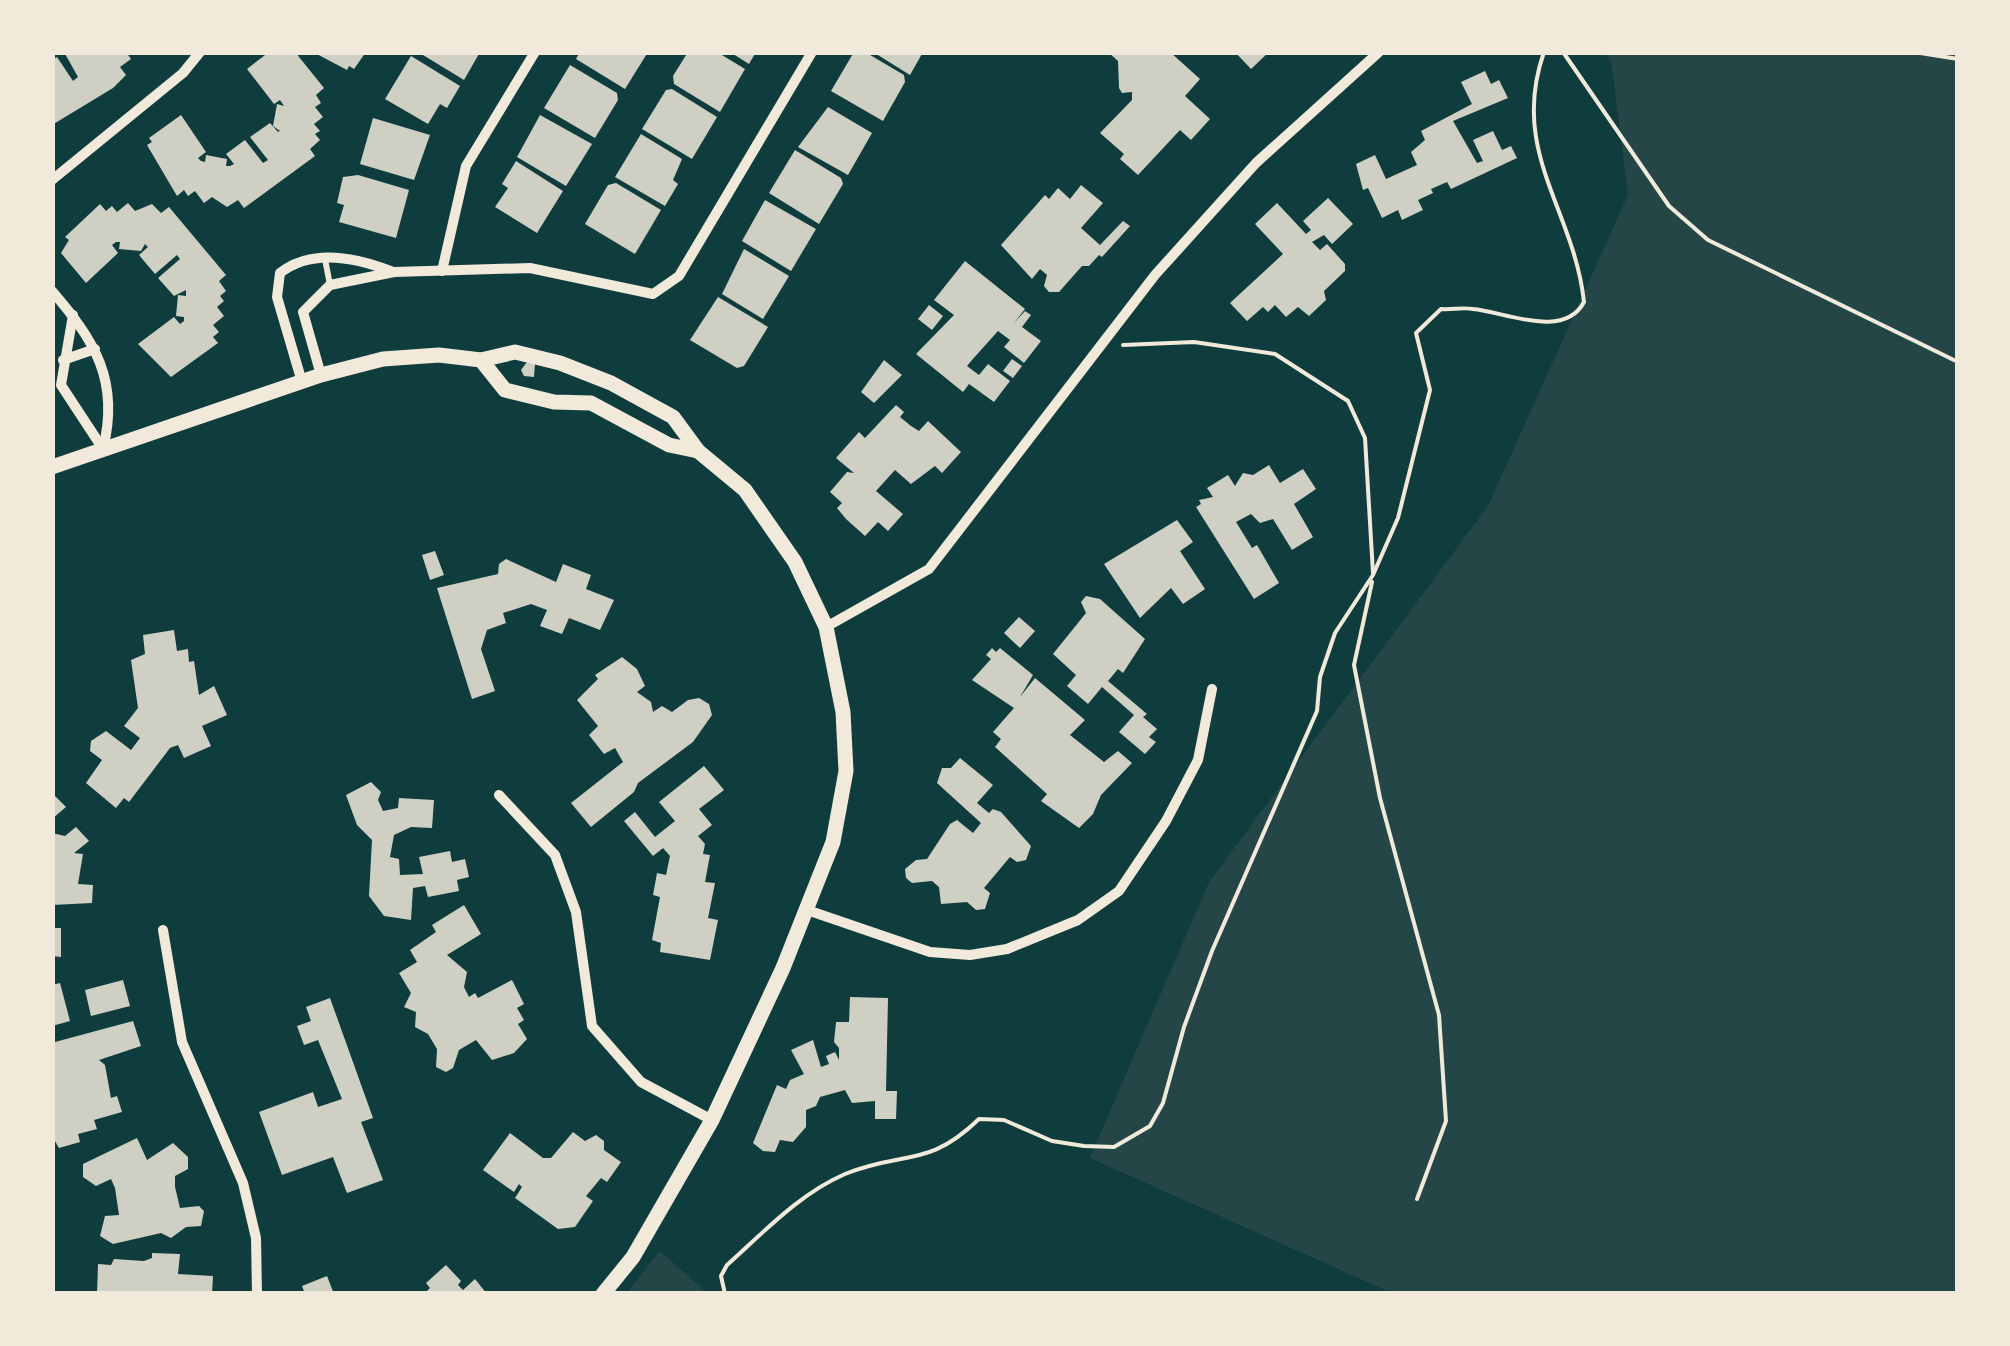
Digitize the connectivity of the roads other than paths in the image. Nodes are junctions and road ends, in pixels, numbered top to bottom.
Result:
1 (200, 52) edge
2 (535, 52) edge
3 (812, 52) edge
4 (1378, 52) edge
5 (52, 180) edge
6 (325, 259) junction
7 (442, 271) junction
8 (394, 272) junction
9 (330, 285) junction
10 (52, 291) edge
11 (73, 315) junction
12 (95, 350) junction
13 (62, 360) junction
14 (481, 360) junction
15 (321, 375) junction
16 (302, 382) junction
17 (103, 449) junction
18 (698, 451) junction
19 (52, 467) edge
20 (826, 627) junction
21 (1212, 689) dead end
22 (499, 795) dead end
23 (807, 910) junction
24 (163, 930) dead end
25 (712, 1120) junction
26 (257, 1294) edge
27 (604, 1294) edge

1 - 5 street
2 - 7 street
3 - 7 street
4 - 20 street
6 - 8 street
6 - 9 lane
6 - 16 street
7 - 8 street
8 - 9 street
9 - 15 street
10 - 11 street
11 - 12 street
11 - 13 street
12 - 13 street
12 - 17 street
13 - 17 street
14 - 15 street
14 - 18 street
14 - 18 street
15 - 16 street
16 - 17 street
17 - 19 street
18 - 20 street
20 - 23 street
21 - 23 street
22 - 25 street
23 - 25 street
24 - 26 street
25 - 27 street

